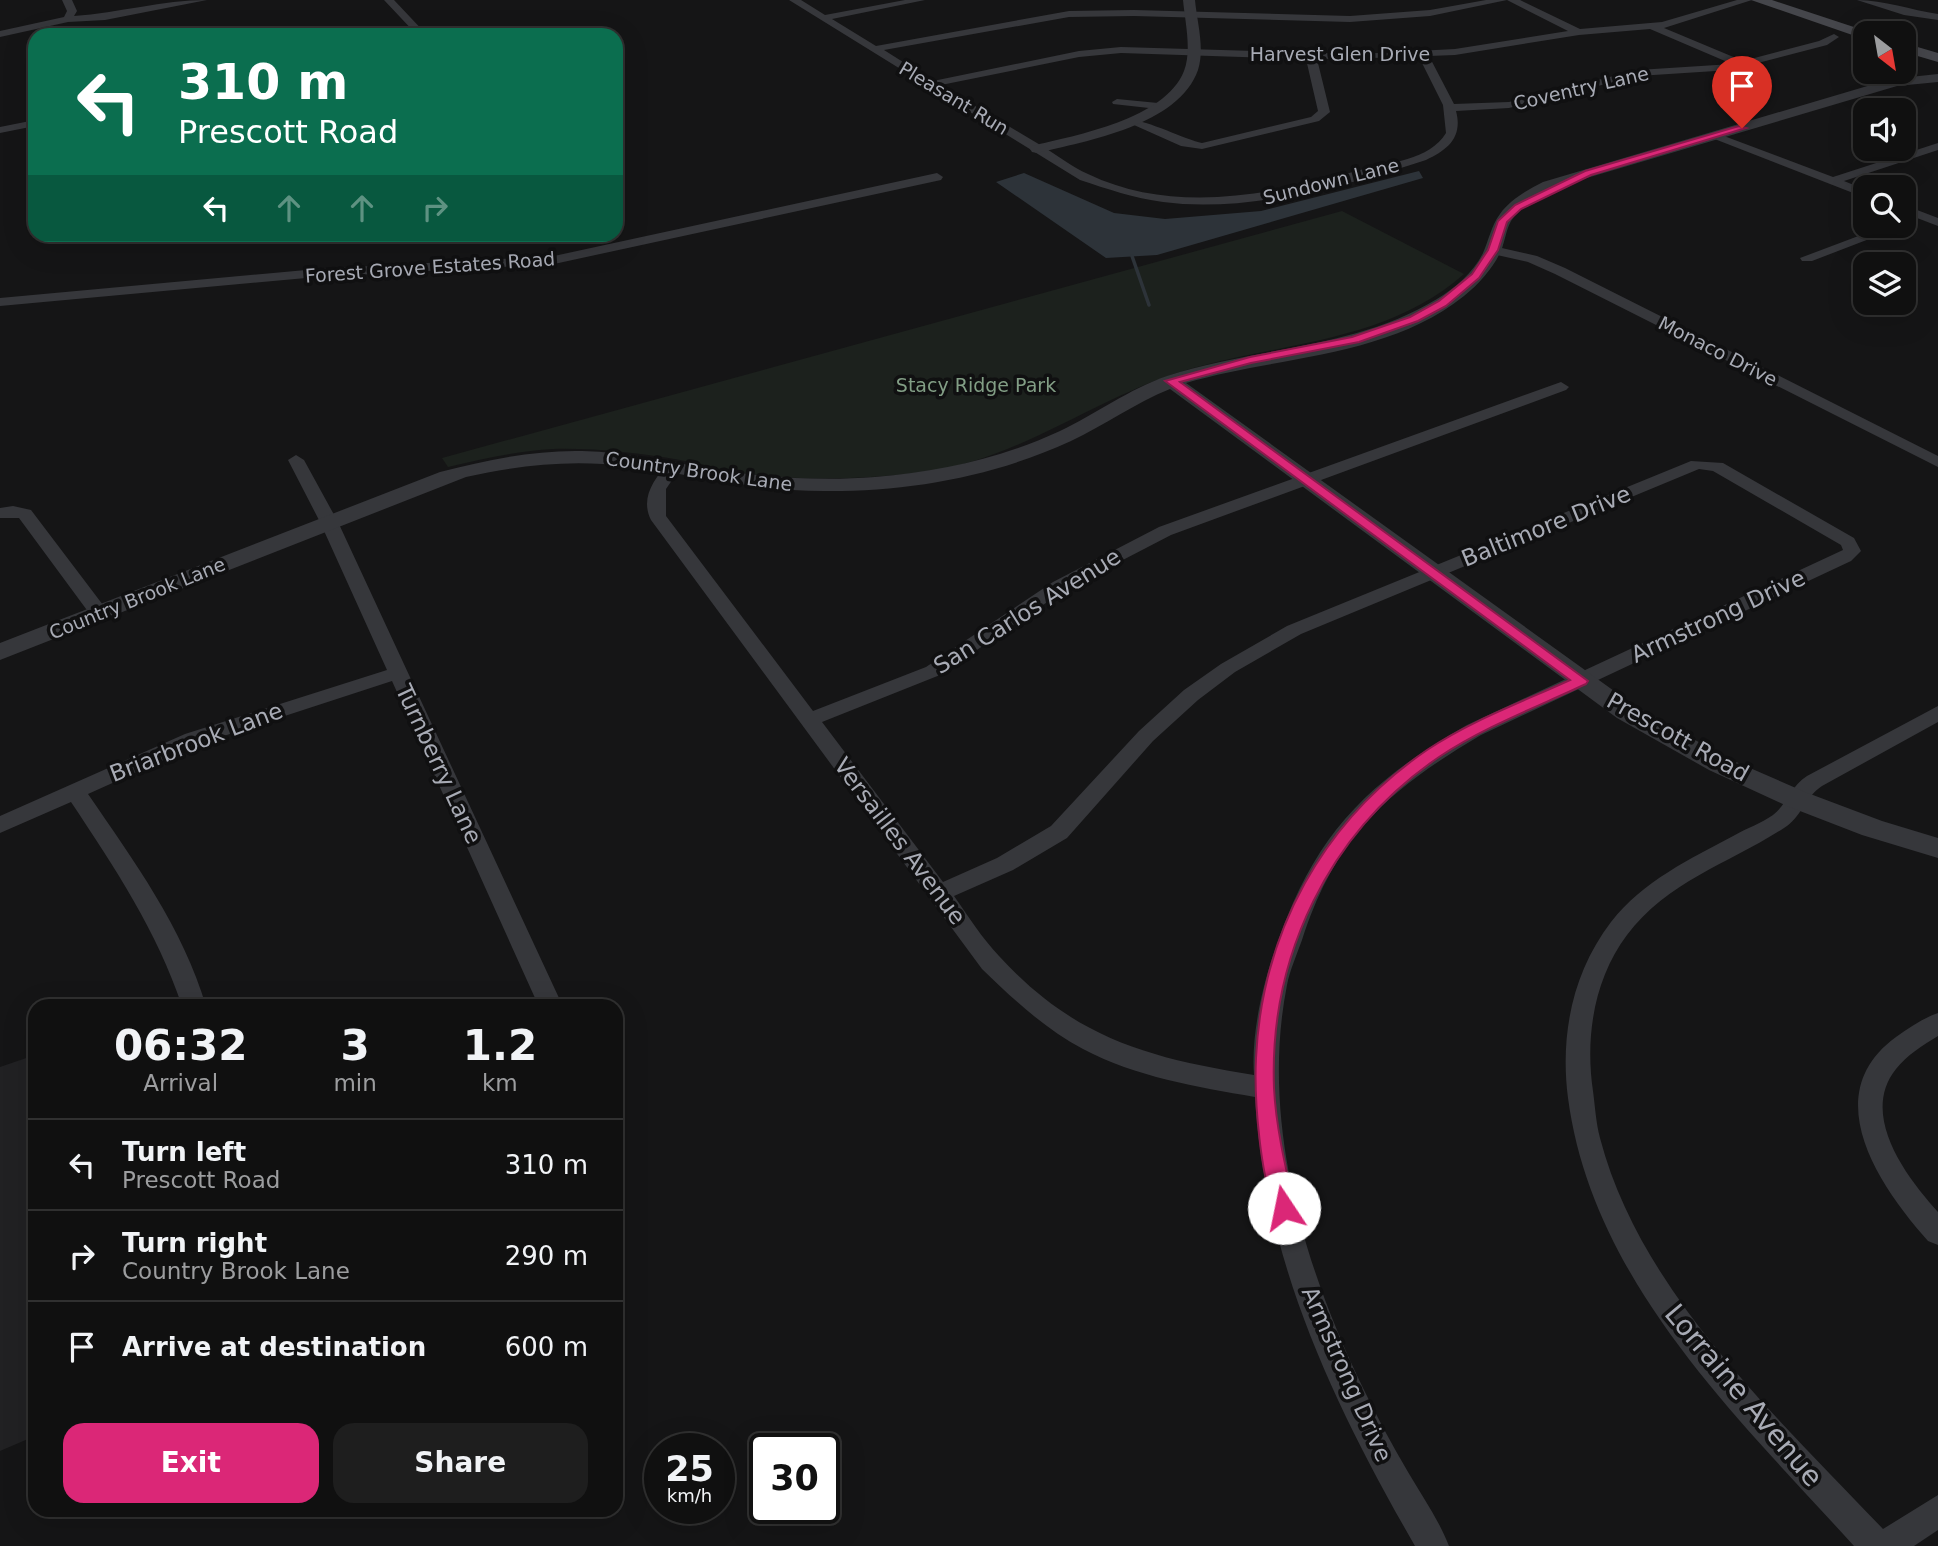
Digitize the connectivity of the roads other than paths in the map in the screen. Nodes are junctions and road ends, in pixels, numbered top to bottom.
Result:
1 (67, 0) edge
2 (202, 0) edge
3 (388, 0) edge
4 (794, 0) edge
5 (920, 0) edge
6 (1189, 0) edge
7 (1502, 0) edge
8 (1512, 0) edge
9 (1747, 0) edge
10 (1758, 0) edge
11 (1784, 0) edge
12 (1861, 0) edge
13 (1076, 5) dead end
14 (1086, 13) junction
15 (1190, 15) junction
16 (1938, 17) edge
17 (823, 18) junction
18 (68, 19) junction
19 (1853, 25) edge
20 (1652, 26) junction
21 (1853, 27) edge
22 (415, 28) edge
23 (1579, 32) junction
24 (0, 34) edge
25 (1834, 37) dead end
26 (1916, 42) edge
27 (1938, 48) edge
28 (874, 49) junction
29 (1916, 51) edge
30 (1192, 52) junction
31 (1423, 55) junction
32 (1311, 56) junction
33 (1938, 58) edge
34 (1744, 64) junction
35 (1933, 80) edge
36 (932, 84) junction
37 (1117, 102) dead end
38 (1158, 106) junction
39 (1449, 107) junction
40 (1131, 121) junction
41 (28, 124) edge
42 (0, 130) edge
43 (1716, 136) junction
44 (1938, 146) edge
45 (1037, 149) junction
46 (937, 177) dead end
47 (1570, 179) joint
48 (1832, 181) junction
49 (1853, 189) edge
50 (1116, 190) joint
51 (1916, 213) edge
52 (1923, 216) junction
53 (1916, 219) edge
54 (1938, 222) edge
55 (1863, 238) edge
56 (1493, 250) junction
57 (1807, 258) dead end
58 (0, 302) edge
59 (1171, 381) junction
60 (1560, 387) dead end
61 (296, 460) dead end
62 (1938, 462) edge
63 (673, 467) junction
64 (1305, 479) junction
65 (7, 512) edge
66 (329, 522) junction
67 (1852, 549) joint
68 (1432, 572) junction
69 (99, 613) junction
70 (0, 652) edge
71 (397, 673) junction
72 (1581, 681) junction
73 (1938, 713) edge
74 (809, 720) junction
75 (75, 792) junction
76 (1796, 799) junction
77 (0, 825) edge
78 (1938, 848) edge
79 (939, 893) junction
80 (192, 999) edge
81 (547, 999) edge
82 (1938, 1023) edge
83 (1265, 1088) junction
84 (1938, 1232) edge
85 (1938, 1511) edge
86 (1433, 1546) edge
87 (1876, 1546) edge
88 (1886, 1546) edge

1 - 18 street
2 - 18 street
3 - 22 street
4 - 17 street, Pleasant Run
5 - 17 street
6 - 15 street
7 - 15 street
8 - 23 street
9 - 20 street, Harvest Glen Drive
10 - 21 main road
11 - 19 main road
12 - 16 street
13 - 14 street
14 - 15 street
14 - 28 street
15 - 30 street
17 - 28 street, Pleasant Run
18 - 24 street
20 - 23 street, Harvest Glen Drive
20 - 34 street
23 - 31 street, Harvest Glen Drive
25 - 34 street, Coventry Lane
26 - 27 main road
28 - 36 street, Pleasant Run
29 - 33 main road
30 - 32 street, Harvest Glen Drive
30 - 36 street, Harvest Glen Drive
30 - 38 street
31 - 32 street, Harvest Glen Drive
31 - 39 street, Sundown Lane
32 - 40 street
34 - 39 street, Coventry Lane
35 - 43 street, Country Brook Lane
36 - 45 street, Pleasant Run
37 - 38 street
38 - 40 street
39 - 50 street, Sundown Lane
40 - 45 street
41 - 42 street
43 - 47 street, Country Brook Lane
43 - 48 street
44 - 48 street
45 - 50 street, Pleasant Run
46 - 58 street, Forest Grove Estates Road
47 - 56 street, Country Brook Lane
48 - 49 street
51 - 52 street
52 - 53 street
52 - 54 street
55 - 57 street
56 - 59 street, Country Brook Lane
56 - 62 street, Monaco Drive
59 - 63 street, Country Brook Lane
59 - 64 street, Prescott Road
60 - 64 street, San Carlos Avenue
61 - 66 street, Turnberry Lane
63 - 66 street, Country Brook Lane
63 - 74 street, Versailles Avenue
64 - 68 street, Prescott Road
64 - 74 street, San Carlos Avenue
65 - 69 street
66 - 69 street, Country Brook Lane
66 - 71 street, Turnberry Lane
67 - 68 street, Baltimore Drive
67 - 72 street, Armstrong Drive
68 - 72 street, Prescott Road
68 - 79 street, Baltimore Drive
69 - 70 street, Country Brook Lane
71 - 75 street, Briarbrook Lane
71 - 81 street, Turnberry Lane
72 - 76 street, Prescott Road
72 - 83 street, Armstrong Drive
73 - 76 street, Lorraine Avenue
74 - 79 street, Versailles Avenue
75 - 77 street, Briarbrook Lane
75 - 80 street
76 - 78 street, Prescott Road
76 - 87 street, Lorraine Avenue
79 - 83 street, Versailles Avenue
82 - 84 street
83 - 86 street, Armstrong Drive
85 - 88 street

